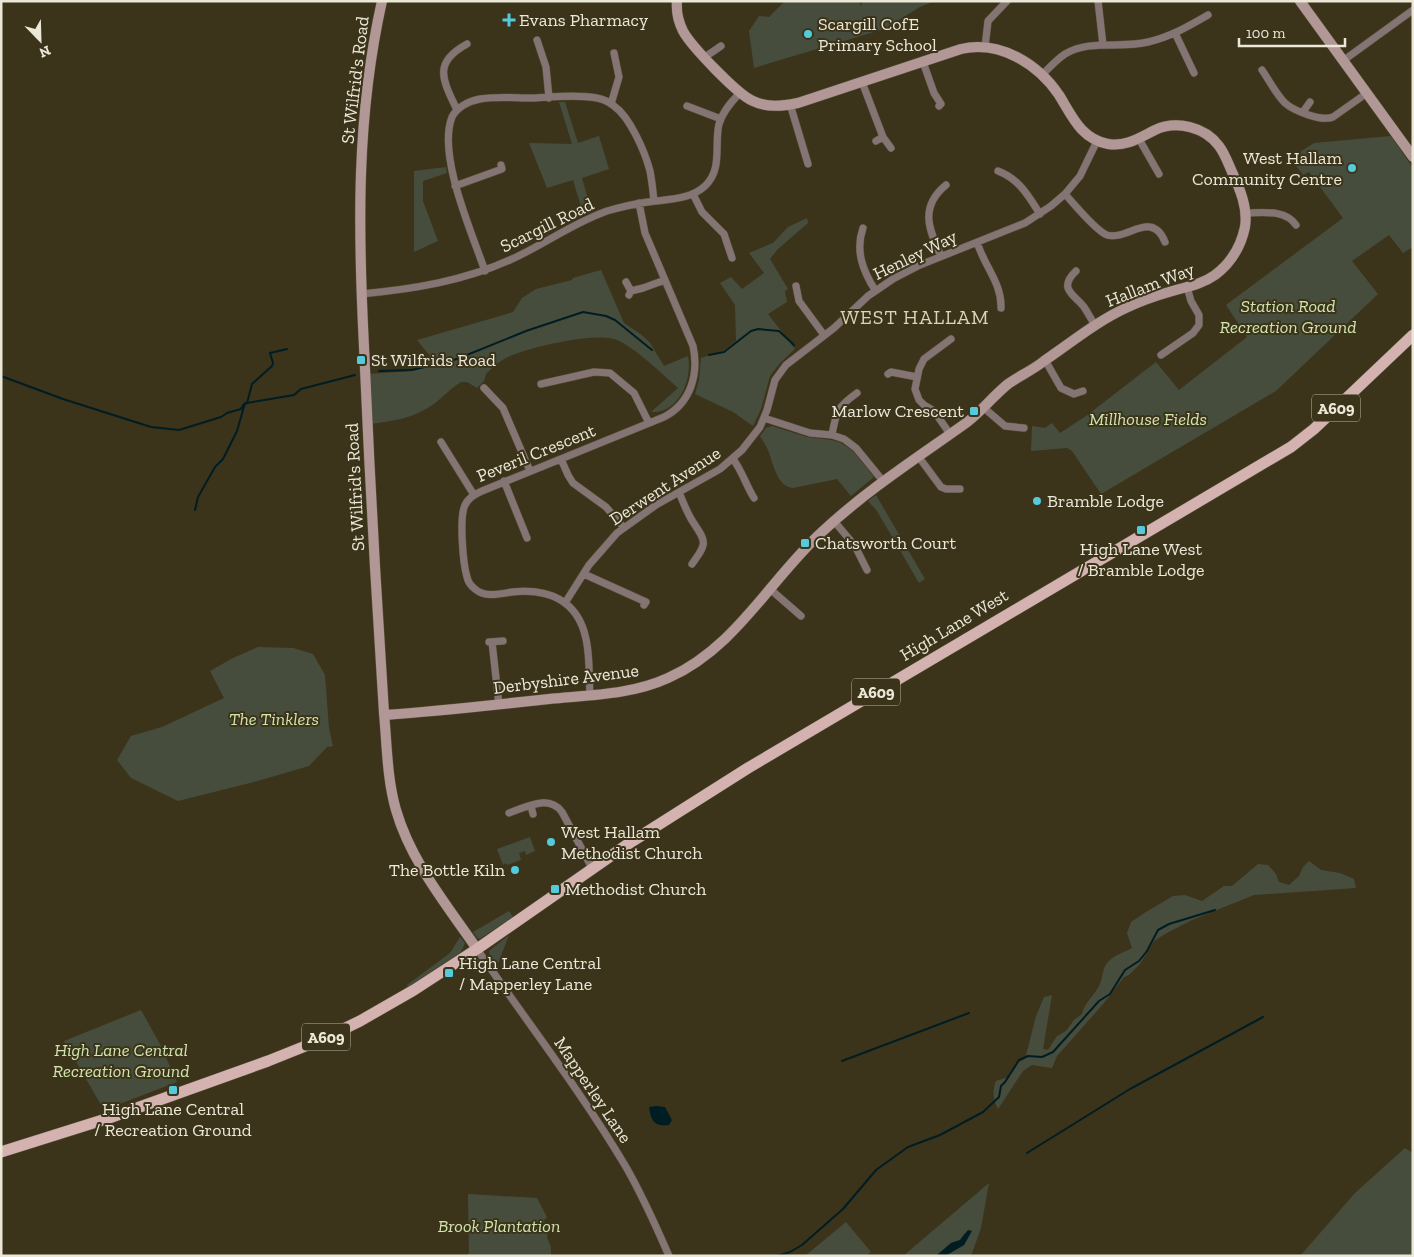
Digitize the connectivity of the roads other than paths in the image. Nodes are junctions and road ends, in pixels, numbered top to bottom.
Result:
1 (382, 1) edge
2 (677, 1) edge
3 (1007, 1) edge
4 (1098, 1) edge
5 (1300, 1) edge
6 (1413, 10) edge
7 (1208, 15) dead end
8 (1175, 33) junction
9 (537, 40) dead end
10 (467, 44) dead end
11 (1104, 45) junction
12 (721, 46) dead end
13 (984, 47) junction
14 (613, 57) dead end
15 (705, 57) junction
16 (1344, 60) junction
17 (923, 62) junction
18 (1262, 70) dead end
19 (1194, 73) dead end
20 (1042, 75) junction
21 (862, 82) junction
22 (740, 92) junction
23 (1367, 92) junction
24 (549, 98) junction
25 (1310, 102) dead end
26 (611, 104) junction
27 (790, 104) junction
28 (687, 106) dead end
29 (939, 106) dead end
30 (457, 110) junction
31 (1303, 112) junction
32 (721, 119) junction
33 (1139, 139) junction
34 (1098, 141) junction
35 (891, 148) dead end
36 (1413, 157) edge
37 (808, 164) dead end
38 (501, 165) dead end
39 (1003, 170) dead end
40 (1159, 174) dead end
41 (455, 186) junction
42 (941, 187) dead end
43 (694, 194) junction
44 (1065, 194) junction
45 (654, 201) junction
46 (639, 203) junction
47 (1245, 213) junction
48 (1040, 214) junction
49 (1295, 220) dead end
50 (859, 233) dead end
51 (977, 242) junction
52 (1165, 242) dead end
53 (941, 256) junction
54 (732, 258) dead end
55 (485, 270) junction
56 (1076, 271) dead end
57 (665, 280) junction
58 (626, 282) dead end
59 (1188, 287) junction
60 (876, 290) junction
61 (795, 292) dead end
62 (361, 294) junction
63 (1003, 304) dead end
64 (1095, 325) junction
65 (824, 335) junction
66 (1413, 335) edge
67 (950, 339) dead end
68 (1161, 356) dead end
69 (1045, 360) junction
70 (888, 374) dead end
71 (917, 377) junction
72 (541, 384) dead end
73 (484, 388) dead end
74 (857, 393) dead end
75 (1079, 395) dead end
76 (984, 408) junction
77 (764, 418) junction
78 (649, 423) junction
79 (1024, 428) dead end
80 (950, 434) junction
81 (832, 435) junction
82 (441, 442) dead end
83 (918, 456) junction
84 (561, 459) junction
85 (733, 459) junction
86 (530, 471) junction
87 (504, 481) junction
88 (883, 482) junction
89 (960, 489) dead end
90 (679, 492) junction
91 (474, 495) junction
92 (754, 498) dead end
93 (834, 521) junction
94 (624, 528) junction
95 (527, 538) dead end
96 (692, 564) dead end
97 (866, 570) dead end
98 (584, 574) junction
99 (770, 589) junction
100 (565, 603) junction
101 (644, 606) dead end
102 (801, 616) dead end
103 (503, 641) dead end
104 (590, 696) junction
105 (499, 705) junction
106 (385, 715) junction
107 (530, 806) junction
108 (509, 813) dead end
109 (533, 814) dead end
110 (592, 868) junction
111 (477, 949) junction
112 (1, 1152) edge
113 (669, 1256) edge

1 - 62 street, St Wilfrid's Road
2 - 15 street
3 - 13 street
4 - 11 street
5 - 16 street
6 - 16 street
7 - 8 street
8 - 11 street
8 - 19 street
9 - 24 street
10 - 30 street
11 - 20 street
12 - 15 street
13 - 17 street
13 - 20 street
14 - 26 street
15 - 22 street
16 - 23 street
17 - 21 street
17 - 29 street
18 - 31 street
20 - 34 street
21 - 27 street
21 - 35 street
22 - 27 street
22 - 32 street
23 - 31 street
23 - 36 street
24 - 26 street
24 - 30 street
25 - 31 street
26 - 45 street
27 - 37 street
28 - 32 street
30 - 41 street
32 - 43 street
33 - 34 street, Hallam Way
33 - 40 street
33 - 47 street, Hallam Way
34 - 44 street, Henley Way
38 - 41 street
39 - 48 street
41 - 55 street
42 - 53 street
43 - 45 street, Scargill Road
43 - 54 street
44 - 48 street, Henley Way
44 - 52 street
45 - 46 street, Scargill Road
46 - 55 street, Scargill Road
46 - 57 street, Peveril Crescent
47 - 49 street
47 - 59 street, Hallam Way
48 - 51 street, Henley Way
50 - 60 street
51 - 53 street, Henley Way
51 - 63 street
53 - 60 street, Henley Way
55 - 62 street, Scargill Road
56 - 64 street
57 - 58 street
57 - 78 street, Peveril Crescent
59 - 64 street, Hallam Way
59 - 68 street
60 - 65 street, Henley Way
61 - 65 street
62 - 106 street, St Wilfrid's Road
64 - 69 street, Hallam Way
65 - 77 street, Henley Way
66 - 110 main road, High Lane West / A609
67 - 71 street
69 - 75 street
69 - 76 street, Hallam Way
70 - 71 street
71 - 80 street
72 - 78 street
73 - 86 street
74 - 81 street
76 - 79 street
76 - 80 street, Hallam Way
77 - 81 street
77 - 85 street, Derwent Avenue
78 - 84 street, Peveril Crescent
80 - 83 street, Hallam Way
81 - 88 street
82 - 91 street
83 - 88 street, Hallam Way
83 - 89 street
84 - 86 street, Peveril Crescent
84 - 94 street
85 - 90 street, Derwent Avenue
85 - 92 street
86 - 87 street, Peveril Crescent
87 - 91 street, Peveril Crescent
87 - 95 street
88 - 93 street, Derbyshire Avenue
90 - 94 street, Derwent Avenue
90 - 96 street
91 - 100 street, Peveril Crescent
93 - 97 street
93 - 99 street, Derbyshire Avenue
94 - 98 street, Derwent Avenue
98 - 100 street, Derwent Avenue
98 - 101 street
99 - 102 street
99 - 104 street, Derbyshire Avenue
100 - 104 street, Peveril Crescent
103 - 105 street
104 - 105 street, Derbyshire Avenue
105 - 106 street, Derbyshire Avenue
106 - 111 street, St Wilfrid's Road
107 - 108 street
107 - 109 street
107 - 110 street
110 - 111 main road, High Lane West / A609
111 - 112 main road, A609
111 - 113 street, Mapperley Lane

